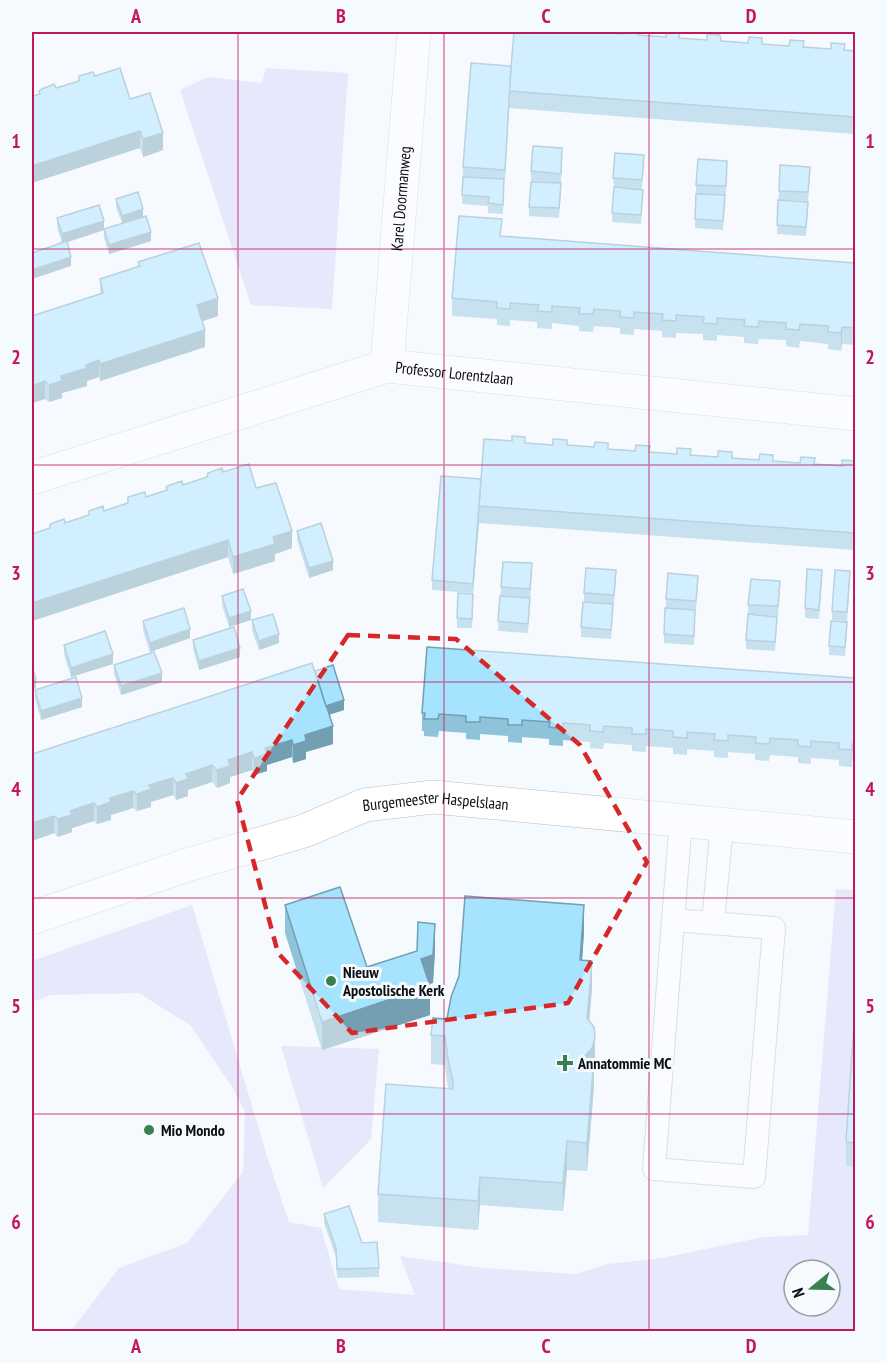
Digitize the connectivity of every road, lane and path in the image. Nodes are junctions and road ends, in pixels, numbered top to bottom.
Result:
1 (414, 32) edge
2 (387, 366) junction
3 (855, 414) edge
4 (32, 478) edge
5 (681, 820) junction
6 (722, 824) junction
7 (855, 837) edge
8 (32, 918) edge
9 (673, 920) junction
10 (713, 923) junction

1 - 2 street, Karel Doormanweg
2 - 3 street, Professor Lorentzlaan
2 - 4 street, Professor Lorentzlaan
5 - 6 street, Burgemeester Haspelslaan
5 - 8 street, Burgemeester Haspelslaan
5 - 9 lane
6 - 7 street, Burgemeester Haspelslaan
6 - 10 lane
9 - 10 lane
9 - 10 lane

